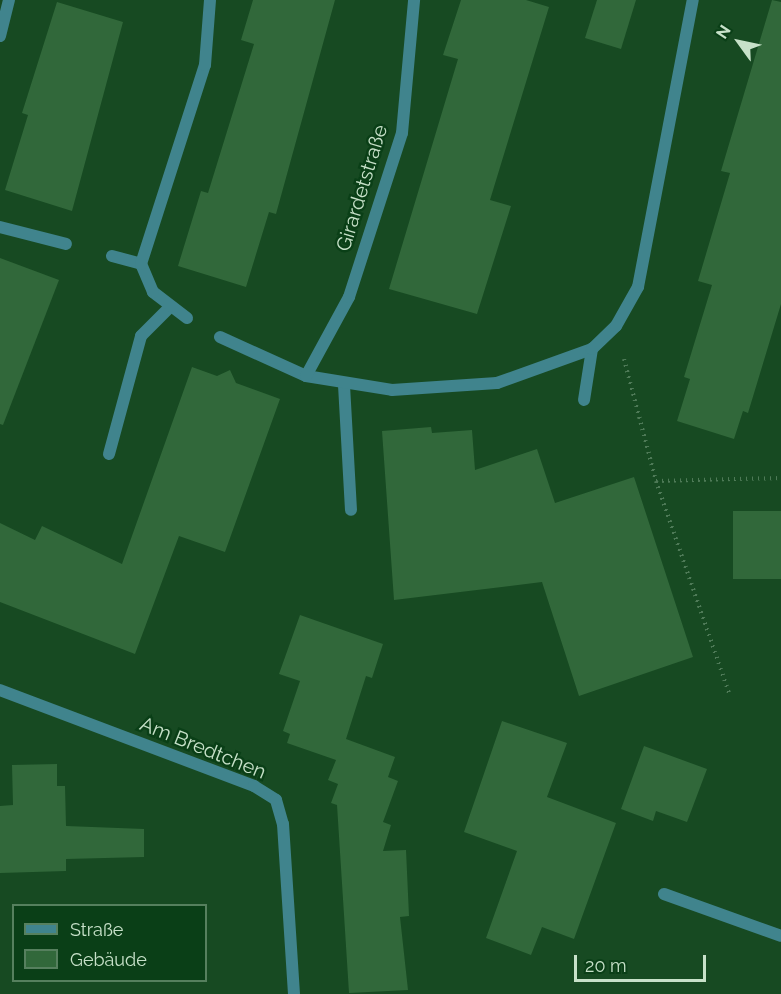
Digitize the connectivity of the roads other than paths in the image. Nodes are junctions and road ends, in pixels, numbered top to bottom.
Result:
1 (9, 0) edge
2 (210, 0) edge
3 (414, 0) edge
4 (693, 0) edge
5 (0, 36) edge
6 (0, 227) edge
7 (66, 244) dead end
8 (112, 256) dead end
9 (141, 264) junction
10 (170, 307) junction
11 (187, 318) dead end
12 (220, 337) dead end
13 (592, 349) junction
14 (306, 376) junction
15 (345, 385) junction
16 (584, 400) dead end
17 (109, 454) dead end
18 (351, 510) dead end
19 (0, 690) edge
20 (664, 894) dead end
21 (781, 936) edge
22 (294, 994) edge

1 - 5 street
2 - 9 street
3 - 14 street, Girardetstraße
4 - 13 street
6 - 7 street
8 - 9 street
9 - 10 street
10 - 11 street
10 - 17 street
12 - 14 street
13 - 15 street
13 - 16 street
14 - 15 street
15 - 18 street
19 - 22 street, Am Bredtchen
20 - 21 street

